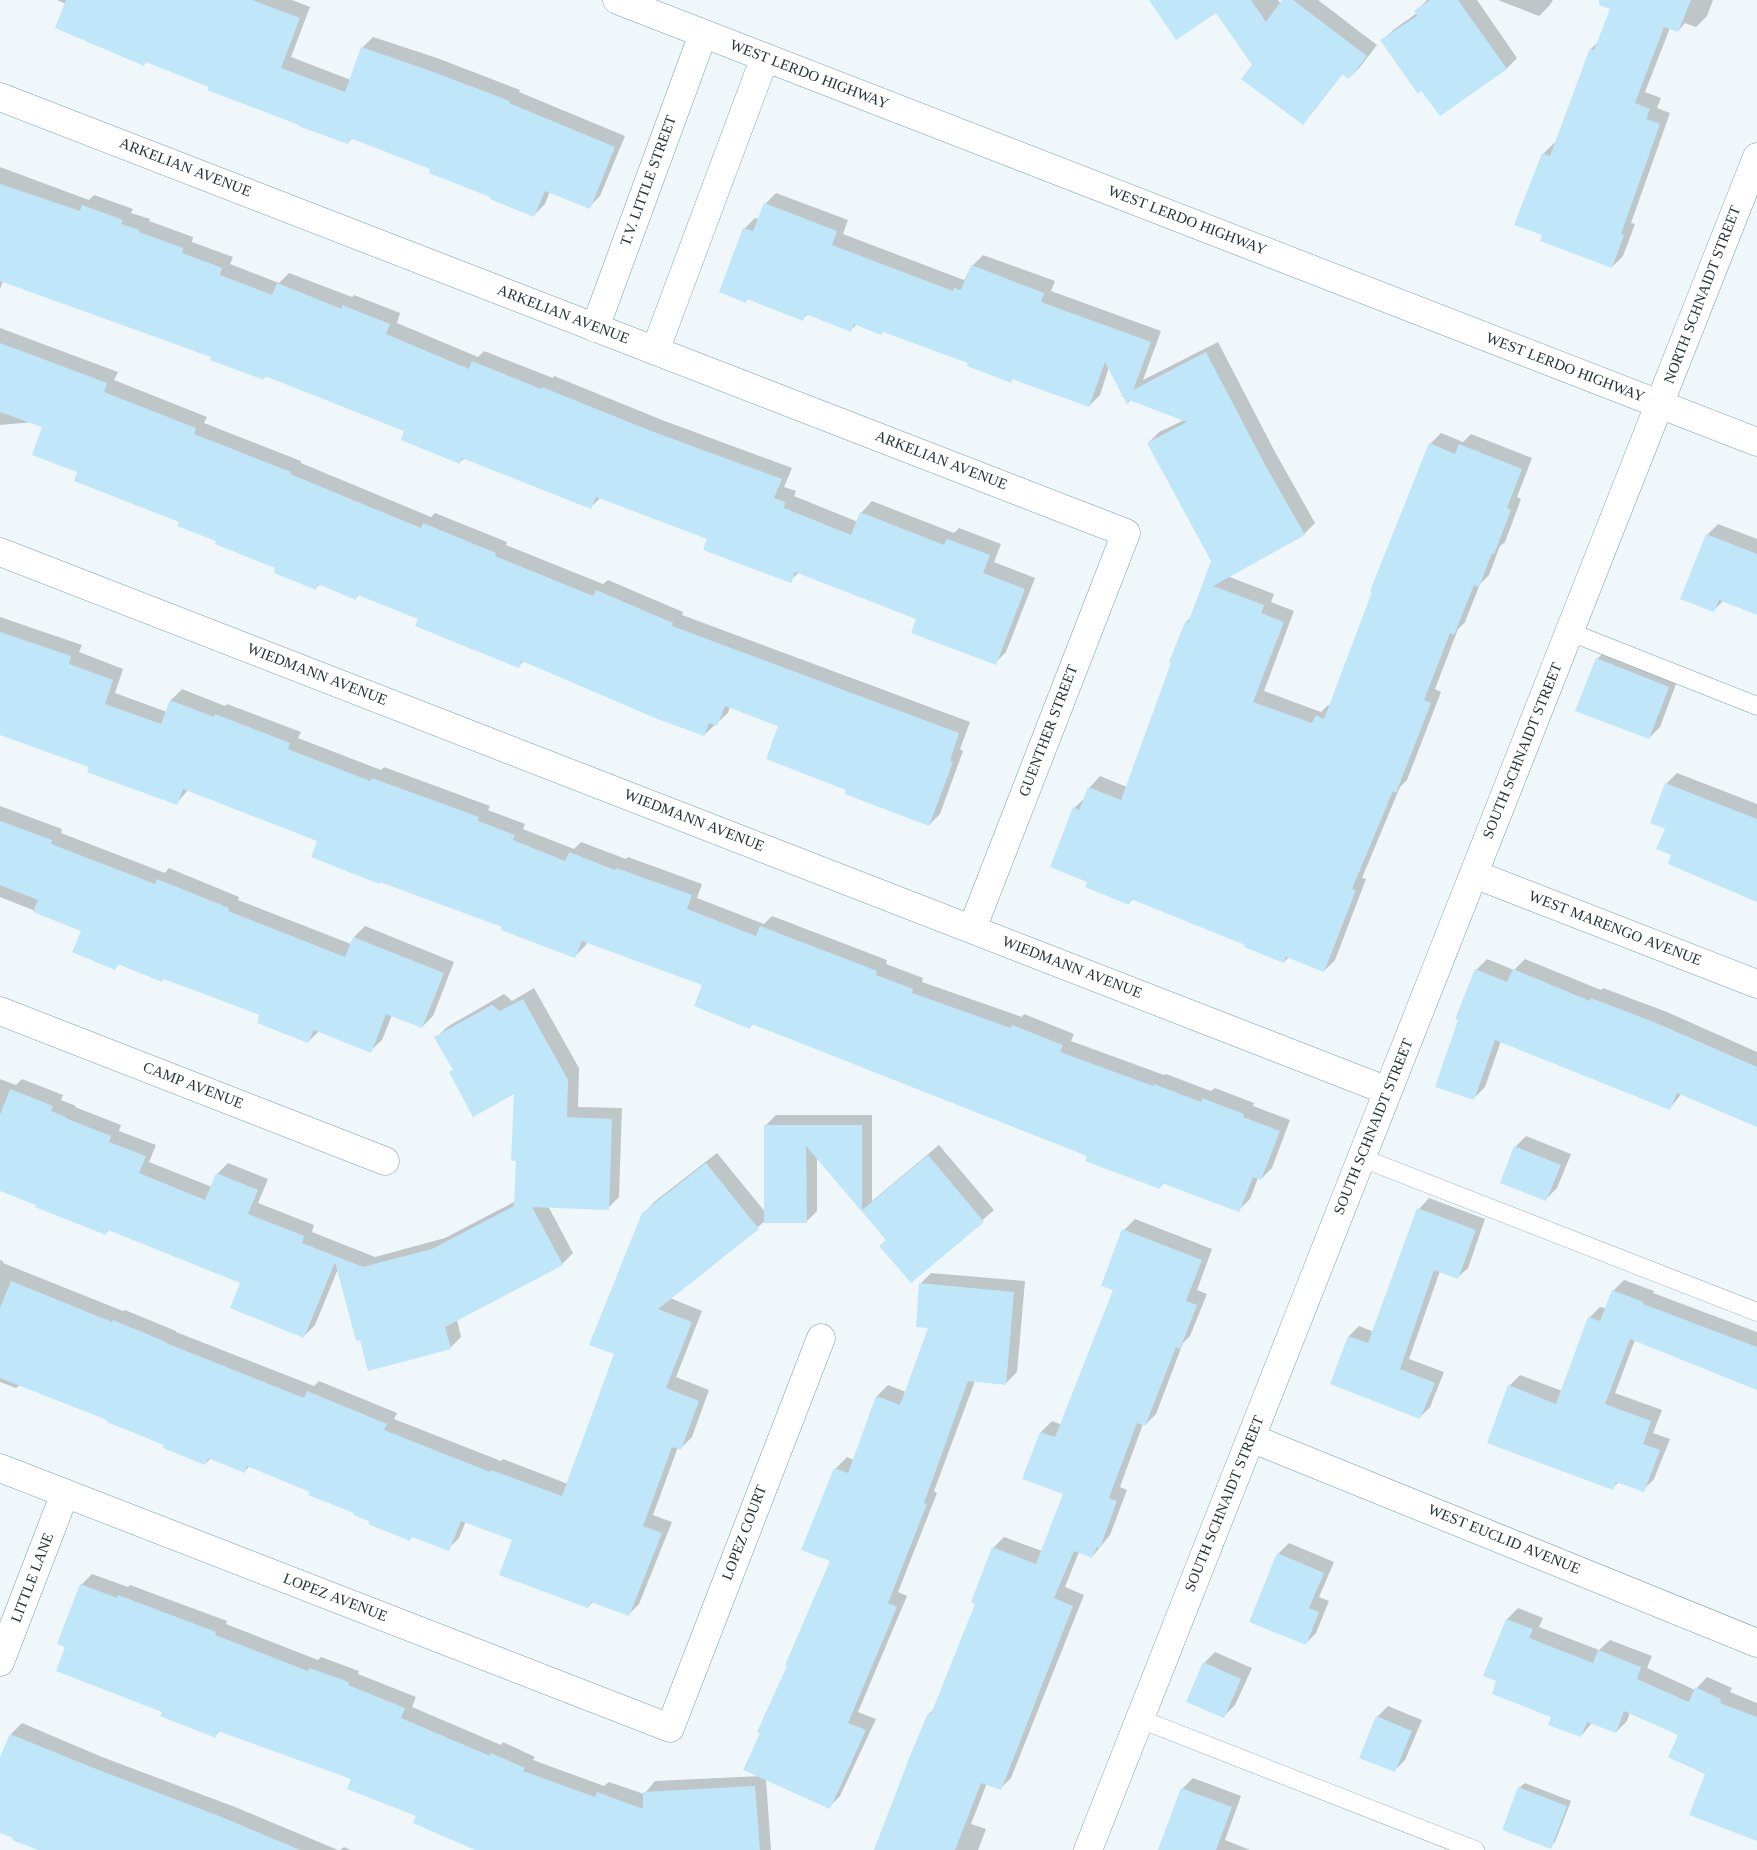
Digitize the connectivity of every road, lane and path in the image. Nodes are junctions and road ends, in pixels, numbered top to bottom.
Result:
1 (617, 0) edge
2 (703, 34) junction
3 (765, 57) junction
4 (0, 97) edge
5 (1757, 157) edge
6 (595, 328) junction
7 (655, 351) junction
8 (1660, 405) junction
9 (1757, 442) edge
10 (1126, 533) joint
11 (0, 552) edge
12 (1570, 632) junction
13 (1757, 706) edge
14 (1474, 874) junction
15 (972, 930) junction
16 (1757, 984) edge
17 (0, 1011) edge
18 (1388, 1091) junction
19 (1362, 1158) junction
20 (385, 1160) dead end
21 (1757, 1312) edge
22 (821, 1338) dead end
23 (1251, 1438) junction
24 (0, 1468) edge
25 (65, 1494) junction
26 (1757, 1643) edge
27 (0, 1662) edge
28 (1140, 1719) junction
29 (670, 1728) joint
30 (1088, 1850) edge
31 (1475, 1850) edge

1 - 2 street, WEST LERDO HIGHWAY
2 - 3 street, WEST LERDO HIGHWAY
2 - 6 street, T.V. LITTLE STREET
3 - 7 street
3 - 8 street, WEST LERDO HIGHWAY
4 - 6 street, ARKELIAN AVENUE
5 - 8 street, NORTH SCHNAIDT STREET
6 - 7 street, ARKELIAN AVENUE
7 - 10 street, ARKELIAN AVENUE
8 - 9 street, WEST LERDO HIGHWAY
8 - 12 street, SOUTH SCHNAIDT STREET
10 - 15 street, GUENTHER STREET
11 - 15 street, WIEDMANN AVENUE
12 - 13 lane
12 - 14 street, SOUTH SCHNAIDT STREET
14 - 16 street, WEST MARENGO AVENUE
14 - 18 street, SOUTH SCHNAIDT STREET
15 - 18 street, WIEDMANN AVENUE
17 - 20 street, CAMP AVENUE
18 - 19 street, SOUTH SCHNAIDT STREET
19 - 21 lane
19 - 23 street, SOUTH SCHNAIDT STREET
22 - 29 street, LOPEZ COURT
23 - 26 street, WEST EUCLID AVENUE
23 - 28 street, SOUTH SCHNAIDT STREET
24 - 25 street, LOPEZ AVENUE
25 - 27 street, LITTLE LANE
25 - 29 street, LOPEZ AVENUE
28 - 30 street, SOUTH SCHNAIDT STREET
28 - 31 lane

